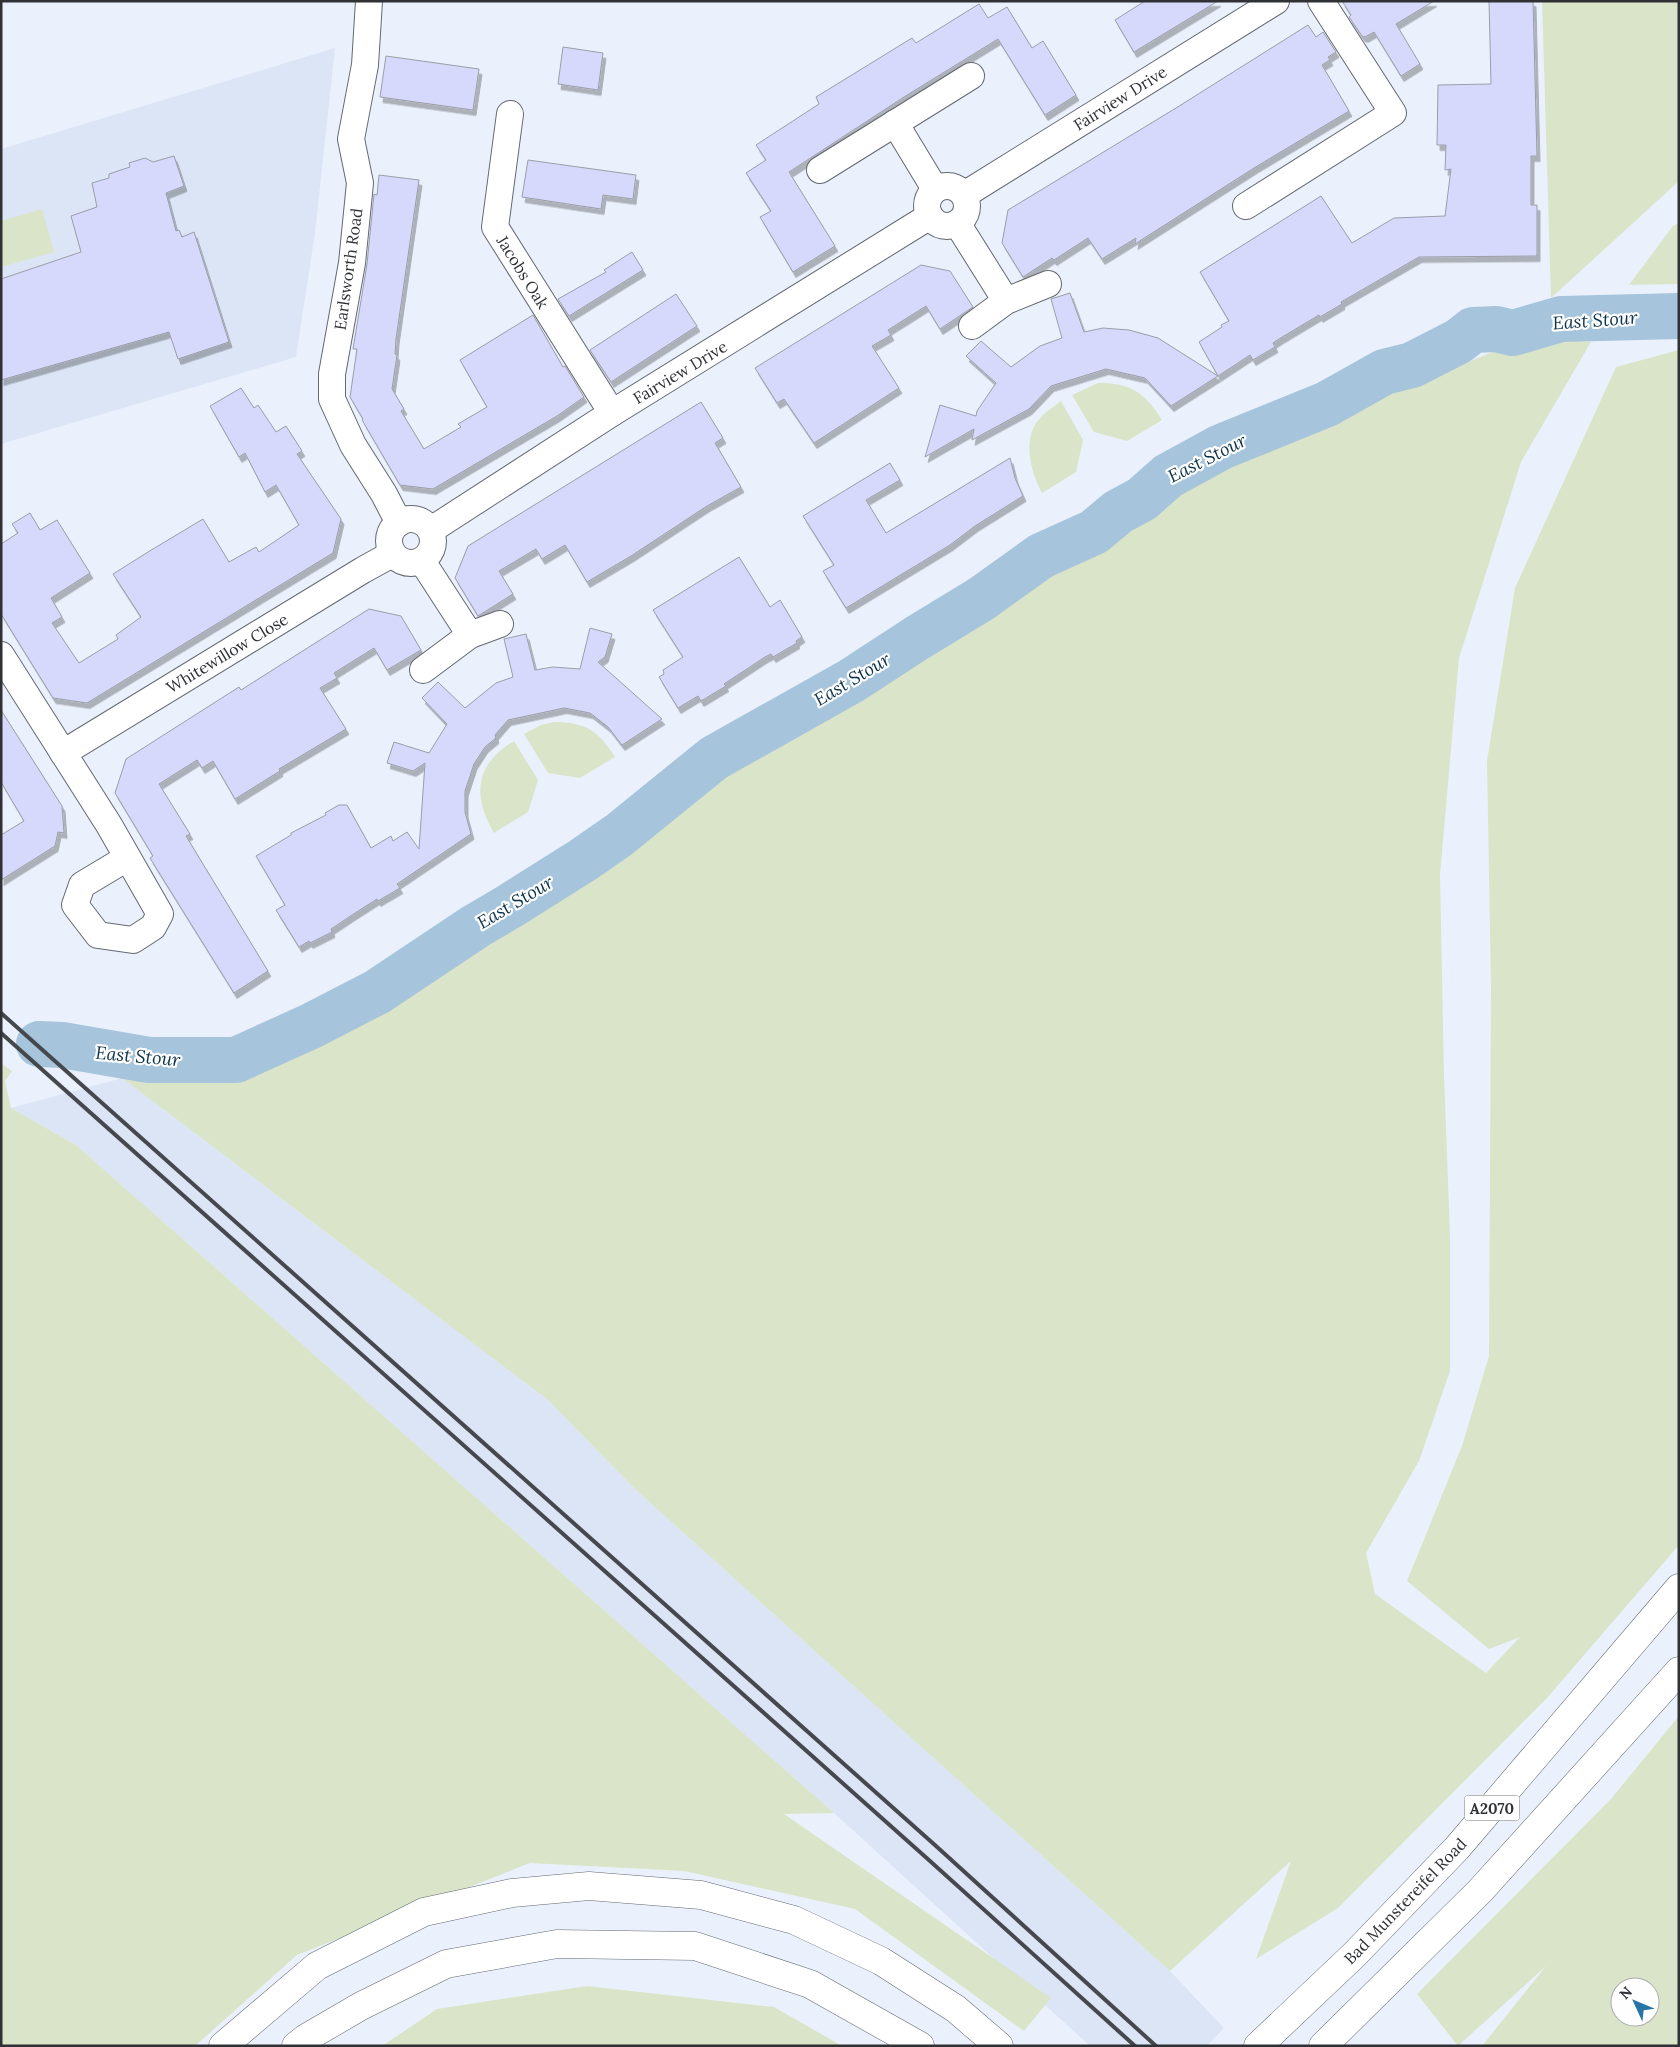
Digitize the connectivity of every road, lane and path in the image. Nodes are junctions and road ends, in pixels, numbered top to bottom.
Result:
1 (369, 1) edge
2 (1276, 1) edge
3 (1321, 1) edge
4 (971, 76) dead end
5 (510, 114) dead end
6 (895, 123) junction
7 (820, 170) dead end
8 (935, 189) junction
9 (964, 196) junction
10 (1246, 206) dead end
11 (930, 216) junction
12 (957, 222) junction
13 (1048, 284) dead end
14 (1006, 301) junction
15 (972, 326) dead end
16 (612, 413) junction
17 (398, 522) junction
18 (431, 530) junction
19 (392, 554) junction
20 (422, 561) junction
21 (500, 624) dead end
22 (470, 635) junction
23 (1, 655) edge
24 (423, 670) dead end
25 (63, 753) junction
26 (127, 858) dead end
27 (1679, 1588) edge
28 (1679, 1671) edge
29 (1326, 2043) edge
30 (222, 2046) edge
31 (296, 2046) edge
32 (920, 2046) edge
33 (1000, 2046) edge
34 (1258, 2046) edge

1 - 17 street, Earlsworth Road
2 - 9 street, Fairview Drive
3 - 10 street
4 - 6 street
5 - 16 street, Jacobs Oak
6 - 7 street
6 - 8 street
8 - 9 street
8 - 11 street
9 - 12 street
11 - 12 street
11 - 16 street, Fairview Drive
12 - 14 street
13 - 14 street
14 - 15 street
16 - 18 street, Fairview Drive
17 - 18 street
17 - 19 street
18 - 20 street
19 - 20 street
19 - 25 street, Whitewillow Close
20 - 22 street
21 - 22 street
22 - 24 street
23 - 25 street
25 - 26 street
27 - 34 main road, Bad Munstereifel Road / A2070
28 - 29 main road, A2070
30 - 33 main road
31 - 32 main road

